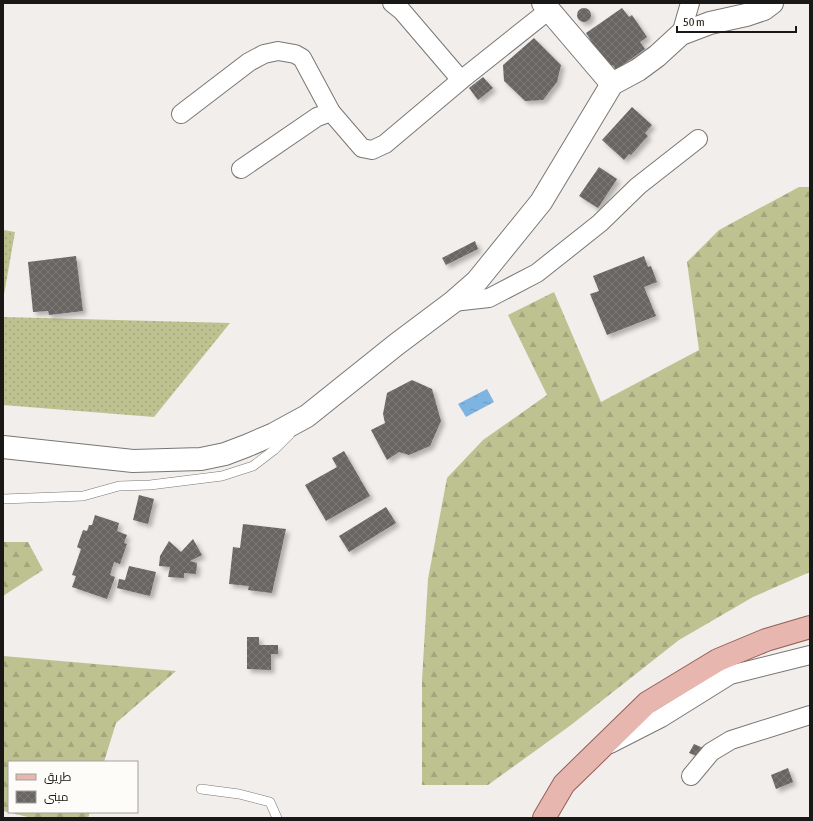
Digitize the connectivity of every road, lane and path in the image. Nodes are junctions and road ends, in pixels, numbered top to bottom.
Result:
1 (392, 3) edge
2 (690, 3) edge
3 (772, 3) edge
4 (546, 7) edge
5 (681, 34) junction
6 (461, 80) junction
7 (612, 84) junction
8 (332, 112) junction
9 (181, 114) dead end
10 (698, 139) dead end
11 (241, 169) dead end
12 (453, 302) junction
13 (306, 416) junction
14 (3, 447) edge
15 (3, 499) edge
16 (810, 627) edge
17 (810, 655) edge
18 (810, 715) edge
19 (597, 751) junction
20 (691, 776) dead end
21 (201, 789) dead end
22 (277, 818) edge
23 (544, 818) edge

1 - 6 street
2 - 5 street
3 - 5 street
4 - 6 street
4 - 7 street
5 - 7 street
6 - 8 street
7 - 12 street
8 - 9 street
8 - 11 street
10 - 12 street
12 - 13 street
13 - 14 street
13 - 15 lane
16 - 19 main road
17 - 19 street
18 - 20 street
19 - 23 main road
21 - 22 lane

